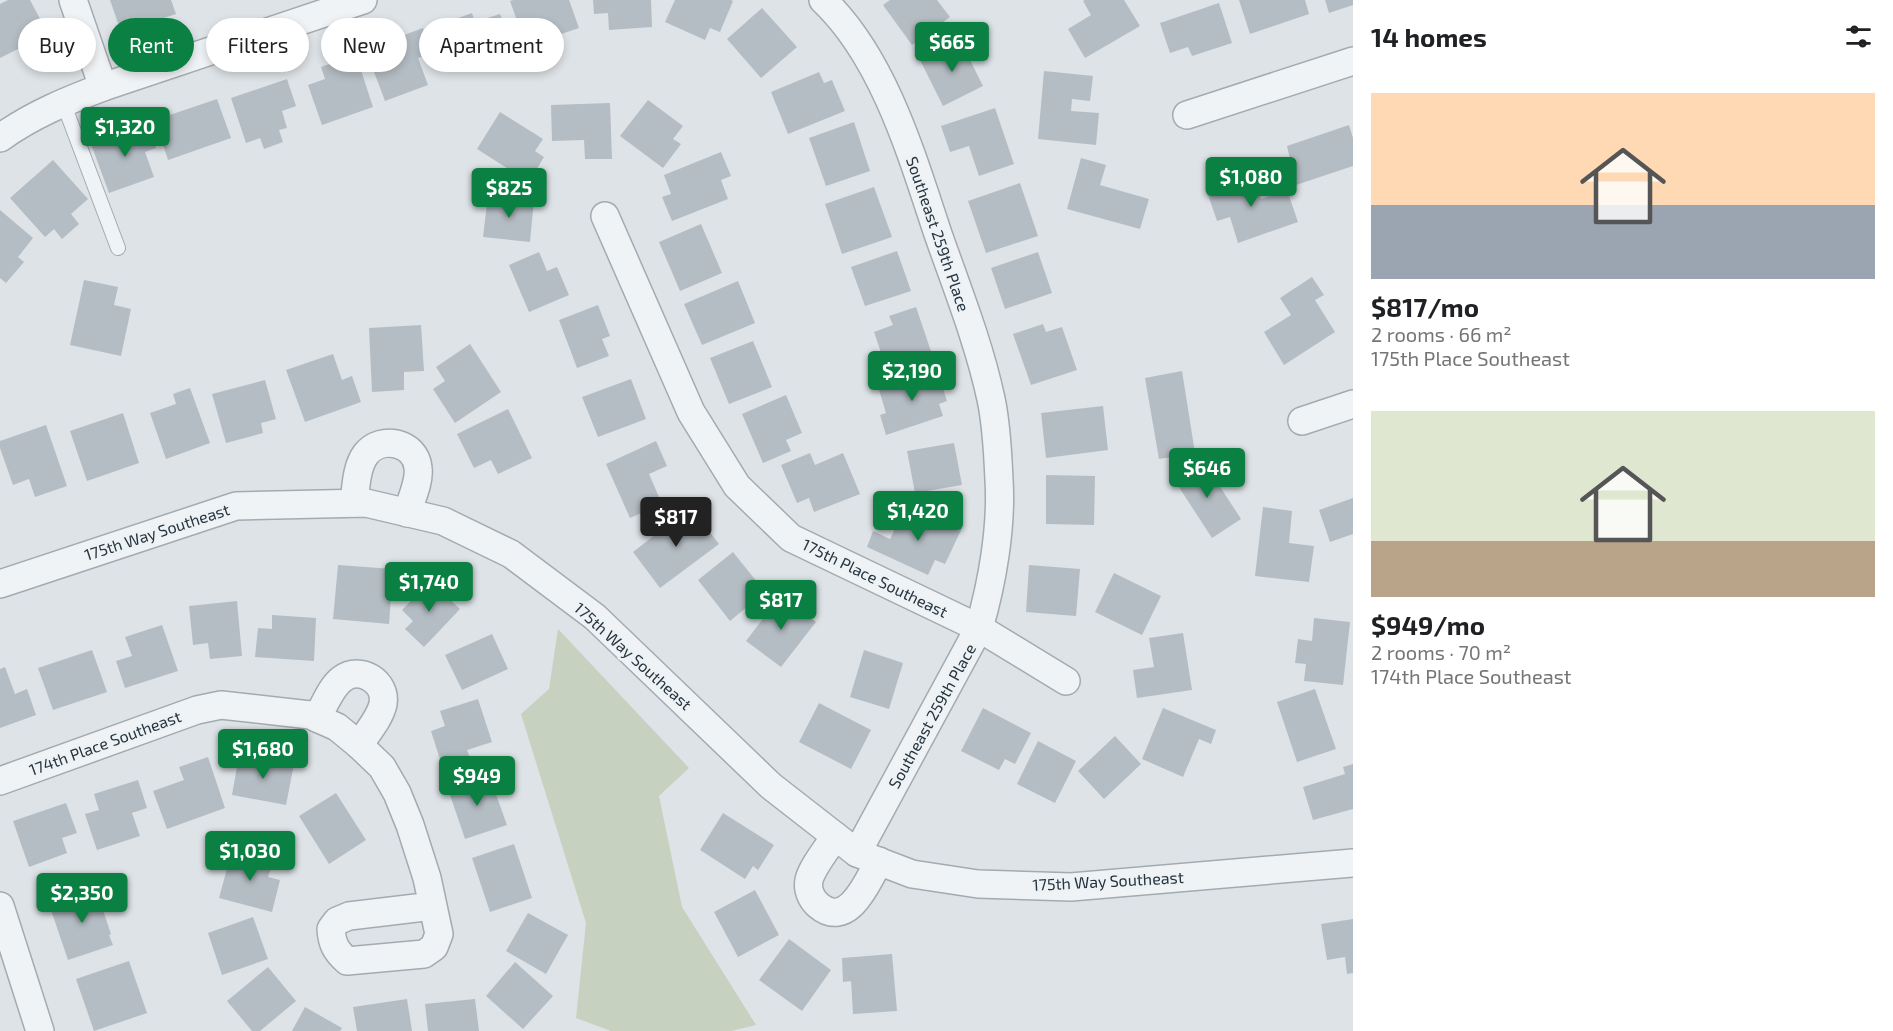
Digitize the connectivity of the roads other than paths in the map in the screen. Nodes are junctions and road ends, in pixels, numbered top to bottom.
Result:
1 (74, 0) edge
2 (363, 0) edge
3 (823, 0) edge
4 (1353, 61) edge
5 (103, 87) junction
6 (63, 102) junction
7 (1187, 115) dead end
8 (0, 138) edge
9 (606, 216) dead end
10 (118, 248) dead end
11 (1353, 404) edge
12 (1302, 421) dead end
13 (354, 503) junction
14 (407, 513) junction
15 (0, 584) edge
16 (979, 628) junction
17 (1066, 681) dead end
18 (317, 718) junction
19 (359, 745) junction
20 (0, 781) edge
21 (835, 836) junction
22 (868, 857) junction
23 (1353, 863) edge
24 (0, 906) edge
25 (433, 906) dead end
26 (40, 1031) edge

1 - 5 street
2 - 5 street
3 - 16 street, Southeast 259th Place
4 - 7 street
5 - 6 street
6 - 8 street
6 - 10 lane
9 - 16 street, 175th Place Southeast
11 - 12 street
13 - 14 street, 175th Way Southeast
13 - 14 street
13 - 15 street, 175th Way Southeast
14 - 21 street, 175th Way Southeast
16 - 17 street, 175th Place Southeast
16 - 22 street, Southeast 259th Place
18 - 19 street, 174th Place Southeast
18 - 19 street
18 - 20 street, 174th Place Southeast
19 - 25 street, 174th Place Southeast
21 - 22 street, 175th Way Southeast
21 - 22 street
22 - 23 street, 175th Way Southeast
24 - 26 street

